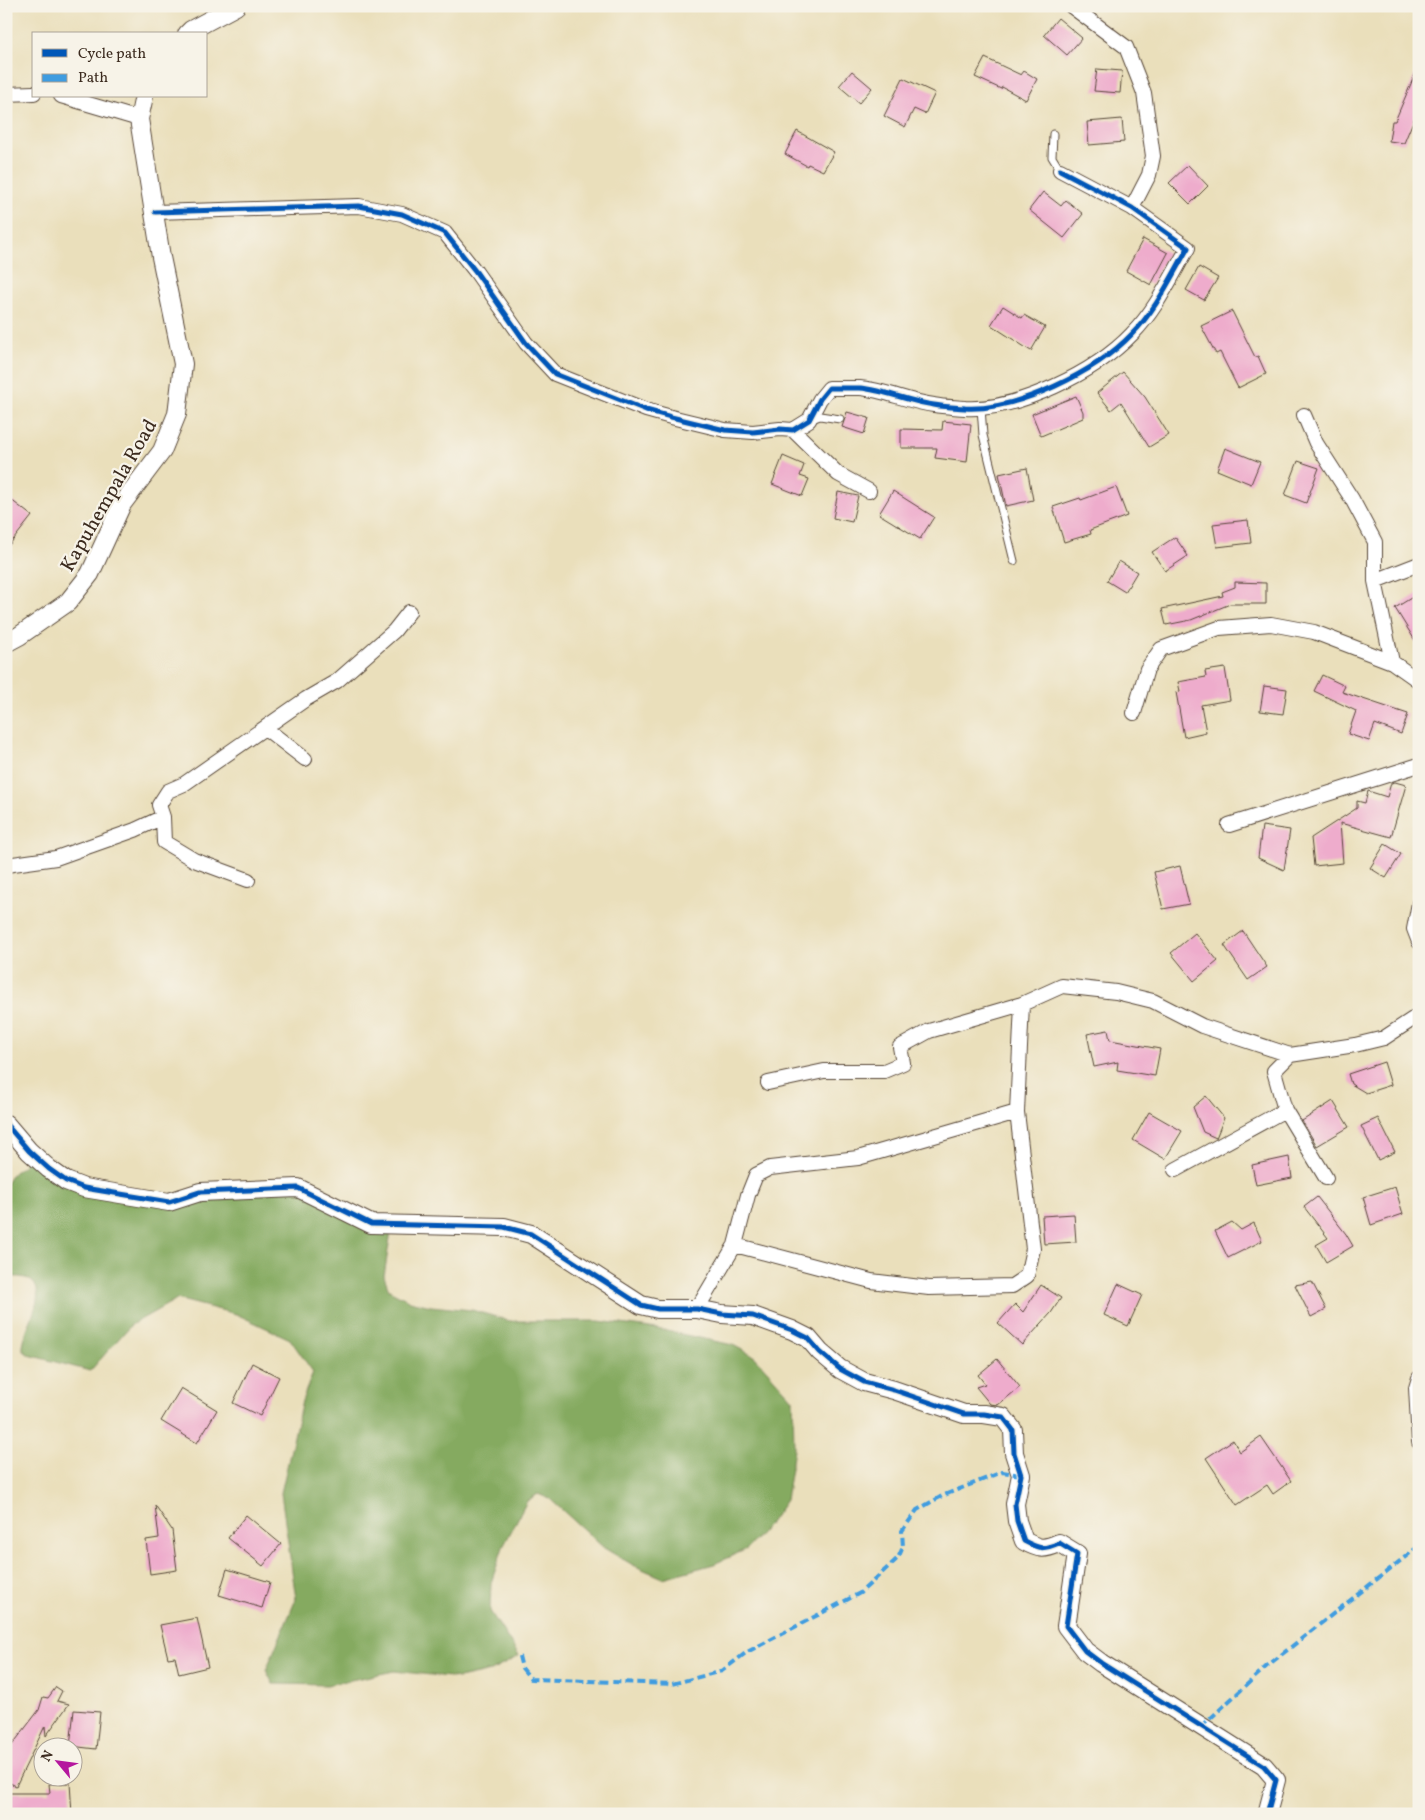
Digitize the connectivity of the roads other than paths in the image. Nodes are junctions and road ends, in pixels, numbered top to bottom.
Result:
1 (236, 6) edge
2 (1071, 6) edge
3 (188, 32) edge
4 (32, 93) edge
5 (6, 94) edge
6 (68, 98) edge
7 (144, 98) edge
8 (139, 119) junction
9 (1053, 134) dead end
10 (1060, 170) joint
11 (1132, 208) junction
12 (155, 212) junction
13 (981, 408) junction
14 (1304, 415) dead end
15 (840, 419) dead end
16 (809, 420) junction
17 (793, 430) junction
18 (870, 491) dead end
19 (1014, 561) dead end
20 (1419, 564) edge
21 (1376, 581) junction
22 (409, 612) dead end
23 (6, 643) edge
24 (1392, 662) junction
25 (1419, 681) edge
26 (1134, 713) dead end
27 (265, 728) junction
28 (305, 759) dead end
29 (1419, 765) edge
30 (163, 817) junction
31 (1229, 825) dead end
32 (6, 865) edge
33 (248, 880) dead end
34 (1419, 902) edge
35 (1419, 942) edge
36 (1022, 1004) junction
37 (1419, 1015) edge
38 (1290, 1055) junction
39 (768, 1083) dead end
40 (1285, 1110) junction
41 (1017, 1112) junction
42 (6, 1124) edge
43 (1175, 1170) dead end
44 (1326, 1178) dead end
45 (735, 1245) junction
46 (697, 1309) junction
47 (1419, 1378) edge
48 (1419, 1442) edge
49 (1267, 1814) edge

1 - 3 street
2 - 11 street
4 - 5 street
6 - 8 street
7 - 8 street, Kapuhempala Road
8 - 12 street, Kapuhempala Road
9 - 10 lane
10 - 11 street
11 - 13 street
12 - 17 street
12 - 23 street, Kapuhempala Road
13 - 16 street
13 - 19 lane
14 - 21 street
15 - 16 lane
16 - 17 street
17 - 18 street
20 - 21 street
21 - 24 street
22 - 27 street
24 - 25 street
24 - 26 street
27 - 28 street
27 - 30 street
29 - 31 street
30 - 32 street
30 - 33 street
34 - 35 street
36 - 38 street
36 - 39 street
36 - 41 street
37 - 38 street
38 - 40 street
40 - 43 street
40 - 44 street
41 - 45 street
41 - 45 street
42 - 46 street
45 - 46 street
46 - 49 street
47 - 48 street

